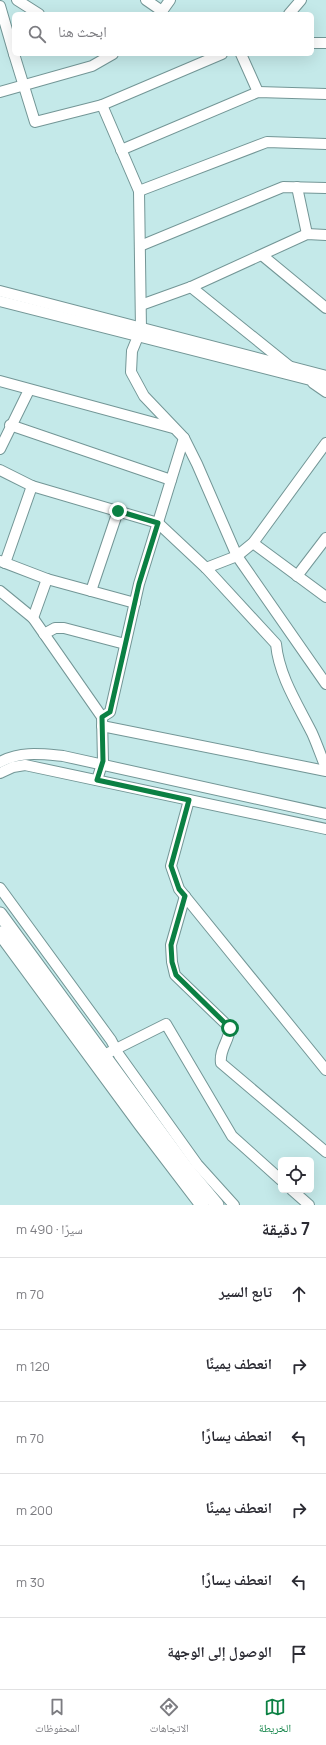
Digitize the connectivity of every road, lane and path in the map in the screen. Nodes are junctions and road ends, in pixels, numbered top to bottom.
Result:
1 (17, 0) edge
2 (146, 0) edge
3 (170, 0) edge
4 (301, 0) edge
5 (0, 6) edge
6 (35, 12) edge
7 (161, 12) edge
8 (291, 12) edge
9 (314, 43) edge
10 (326, 43) edge
11 (12, 47) edge
12 (15, 56) edge
13 (105, 56) edge
14 (217, 56) edge
15 (242, 56) edge
16 (24, 86) junction
17 (0, 92) edge
18 (258, 92) junction
19 (326, 94) edge
20 (102, 105) junction
21 (326, 144) edge
22 (121, 150) junction
23 (297, 187) junction
24 (326, 188) edge
25 (139, 191) junction
26 (307, 234) junction
27 (326, 235) edge
28 (140, 246) junction
29 (263, 256) junction
30 (191, 287) junction
31 (0, 291) edge
32 (0, 301) edge
33 (141, 305) junction
34 (326, 308) edge
35 (140, 333) junction
36 (292, 368) junction
37 (326, 376) edge
38 (310, 380) junction
39 (0, 381) edge
40 (326, 384) edge
41 (28, 390) junction
42 (326, 392) edge
43 (10, 425) junction
44 (173, 428) junction
45 (184, 438) junction
46 (326, 443) edge
47 (0, 449) edge
48 (0, 470) edge
49 (171, 480) junction
50 (32, 486) junction
51 (118, 511) junction
52 (158, 523) junction
53 (326, 538) edge
54 (253, 543) junction
55 (237, 556) junction
56 (2, 562) edge
57 (206, 568) junction
58 (297, 576) junction
59 (47, 579) junction
60 (0, 591) edge
61 (91, 591) junction
62 (326, 597) edge
63 (135, 603) junction
64 (33, 618) junction
65 (44, 634) junction
66 (125, 644) junction
67 (326, 684) edge
68 (102, 722) junction
69 (0, 762) edge
70 (102, 765) junction
71 (326, 768) edge
72 (326, 771) edge
73 (0, 772) edge
74 (97, 780) junction
75 (189, 800) junction
76 (326, 814) edge
77 (326, 829) edge
78 (0, 888) edge
79 (185, 896) junction
80 (0, 914) edge
81 (0, 933) edge
82 (110, 1052) junction
83 (326, 1070) edge
84 (326, 1152) edge
85 (278, 1177) edge
86 (295, 1193) edge
87 (202, 1205) edge
88 (217, 1205) edge
89 (234, 1205) edge
90 (309, 1205) edge

1 - 6 street
2 - 7 street
3 - 7 street
4 - 8 street
5 - 11 street
9 - 10 street
12 - 16 street
13 - 16 street
14 - 20 street
15 - 18 street
16 - 17 street
16 - 20 street
18 - 19 street
18 - 22 street
20 - 22 street
21 - 25 street
22 - 25 street
23 - 24 street
23 - 26 street
23 - 28 street
25 - 28 street
26 - 27 street
26 - 29 street
28 - 33 street
29 - 30 street
29 - 34 street
30 - 33 street
30 - 36 street
31 - 35 street
32 - 35 street
33 - 35 street
35 - 36 street
35 - 38 street
35 - 44 street
36 - 37 street
38 - 40 street
38 - 42 street
39 - 41 street
41 - 43 street
41 - 44 street
43 - 47 street
43 - 49 street
44 - 45 street
45 - 49 street
45 - 55 street
46 - 54 street
48 - 50 street
49 - 52 street
50 - 51 street
50 - 56 street
51 - 52 street
51 - 61 street
52 - 57 street
52 - 63 street
53 - 58 street
54 - 55 street
54 - 58 street
55 - 57 street
55 - 67 street
56 - 59 street
57 - 71 street
58 - 62 street
59 - 61 street
59 - 64 street
60 - 64 street
61 - 63 street
63 - 66 street
64 - 65 street
65 - 66 street
65 - 68 street
66 - 68 street
68 - 70 street
68 - 72 street
69 - 70 street
70 - 74 street
70 - 76 street
73 - 74 street
74 - 75 street
75 - 77 street
75 - 79 street
78 - 82 street
79 - 83 street
79 - 84 street
80 - 82 main road
81 - 87 main road
82 - 85 street
82 - 88 main road
82 - 89 street
86 - 90 street

